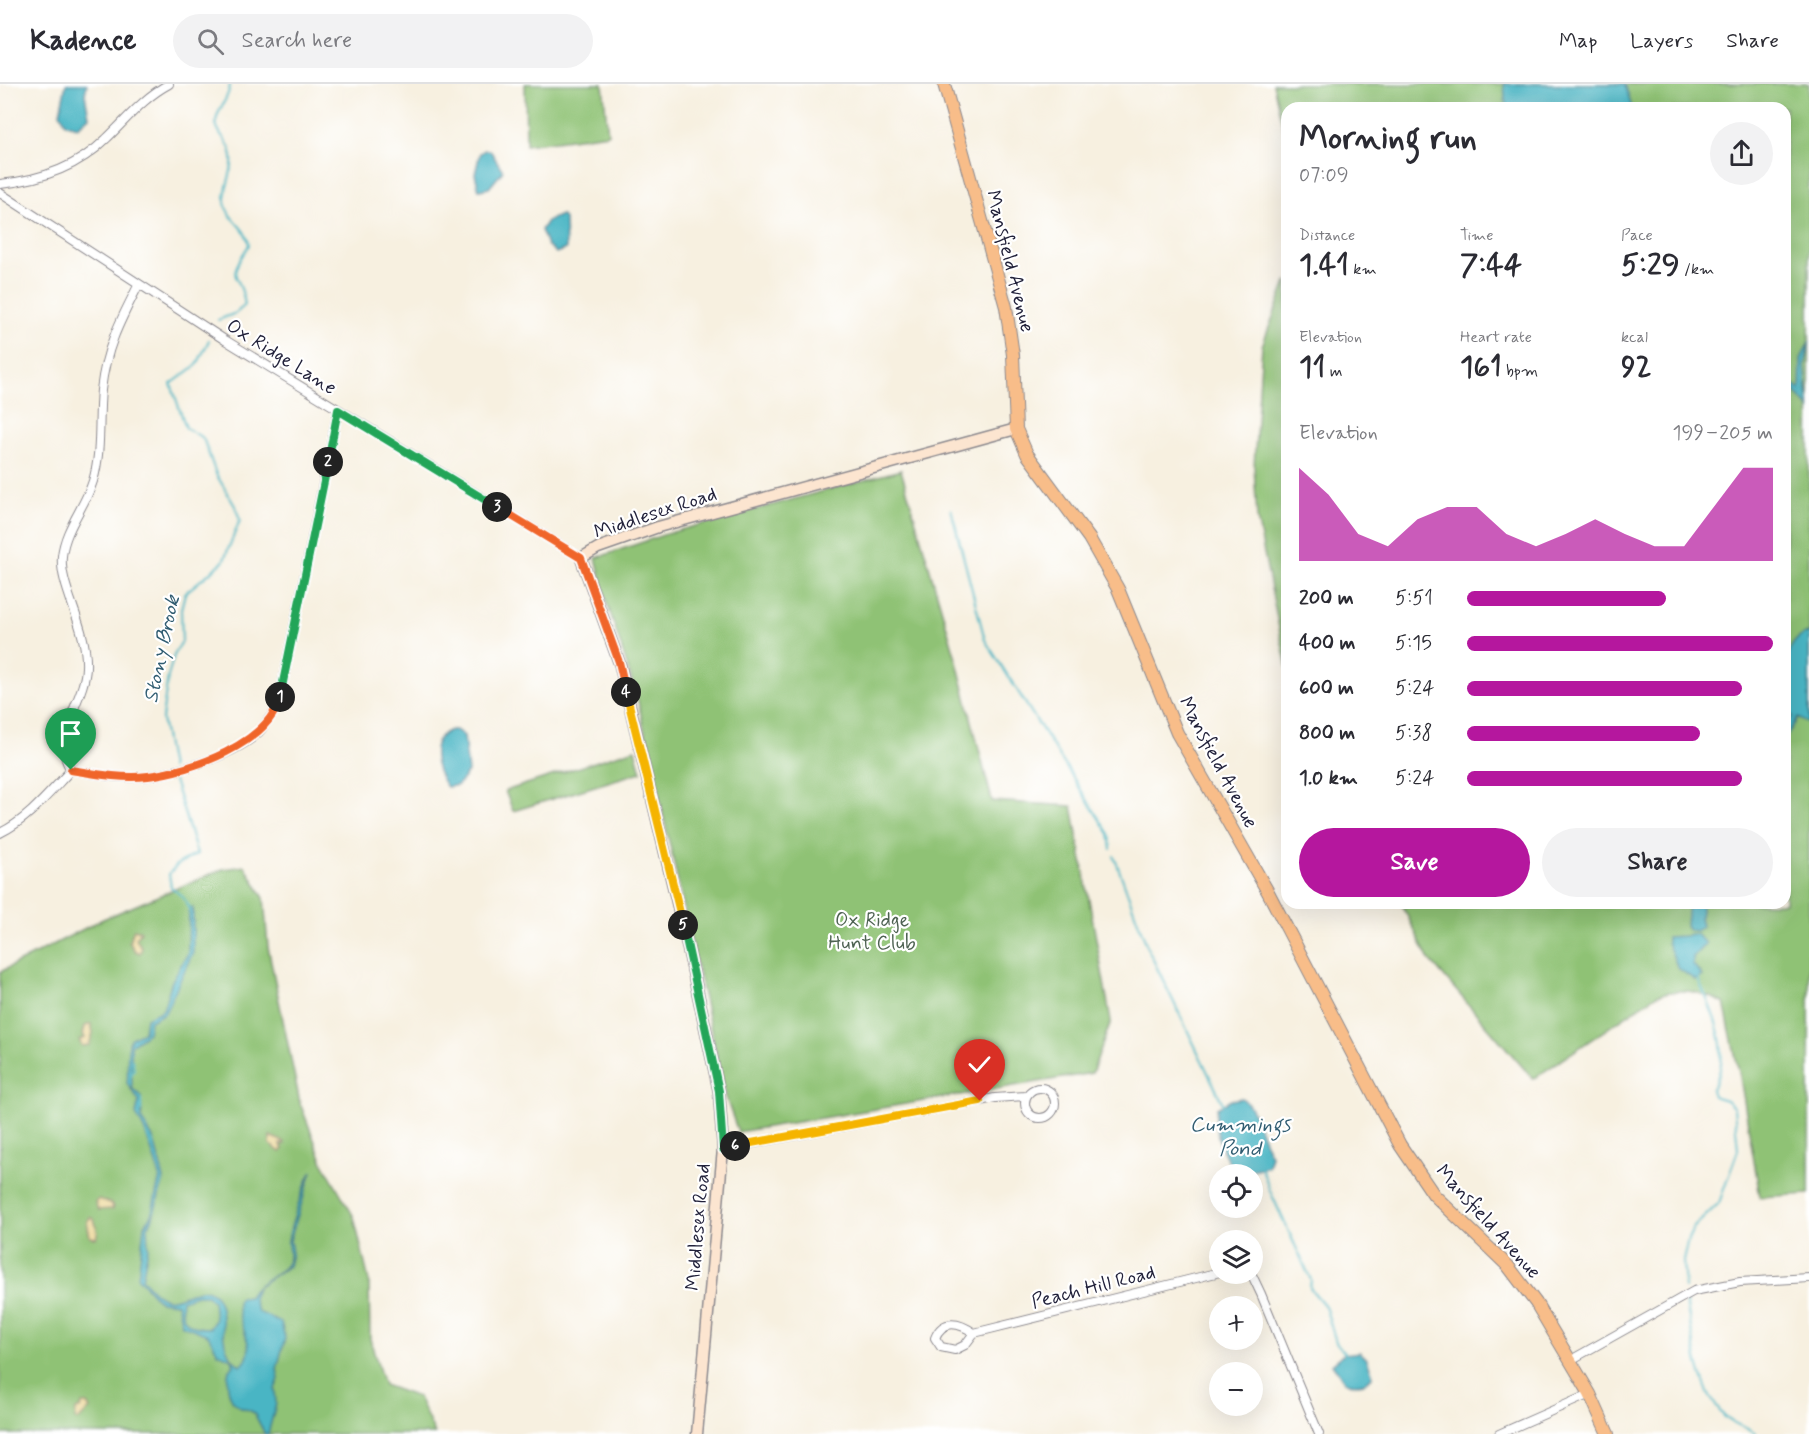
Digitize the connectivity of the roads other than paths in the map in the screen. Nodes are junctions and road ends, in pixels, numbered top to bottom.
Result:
1 (169, 84) edge
2 (944, 84) edge
3 (0, 184) edge
4 (0, 193) edge
5 (139, 284) junction
6 (338, 410) junction
7 (1016, 429) junction
8 (581, 558) junction
9 (71, 770) junction
10 (0, 833) edge
11 (1026, 1096) junction
12 (723, 1149) junction
13 (1209, 1275) edge
14 (1809, 1278) edge
15 (1256, 1284) edge
16 (974, 1333) junction
17 (1569, 1361) junction
18 (1590, 1394) junction
19 (697, 1434) edge
20 (1319, 1434) edge
21 (1499, 1434) edge
22 (1608, 1434) edge

1 - 3 street
2 - 7 main road, Mansfield Avenue
4 - 5 street, Ox Ridge Lane
5 - 6 street, Ox Ridge Lane
5 - 9 street
6 - 8 street, Ox Ridge Lane
6 - 9 street
7 - 8 main road, Middlesex Road
7 - 17 main road, Mansfield Avenue
8 - 12 main road, Middlesex Road
9 - 10 street
11 - 11 street
11 - 12 street
12 - 19 main road, Middlesex Road
13 - 16 street, Peach Hill Road
14 - 17 street
15 - 20 street
16 - 16 street, Peach Hill Road
17 - 18 main road, Mansfield Avenue
18 - 21 street
18 - 22 main road, Mansfield Avenue

